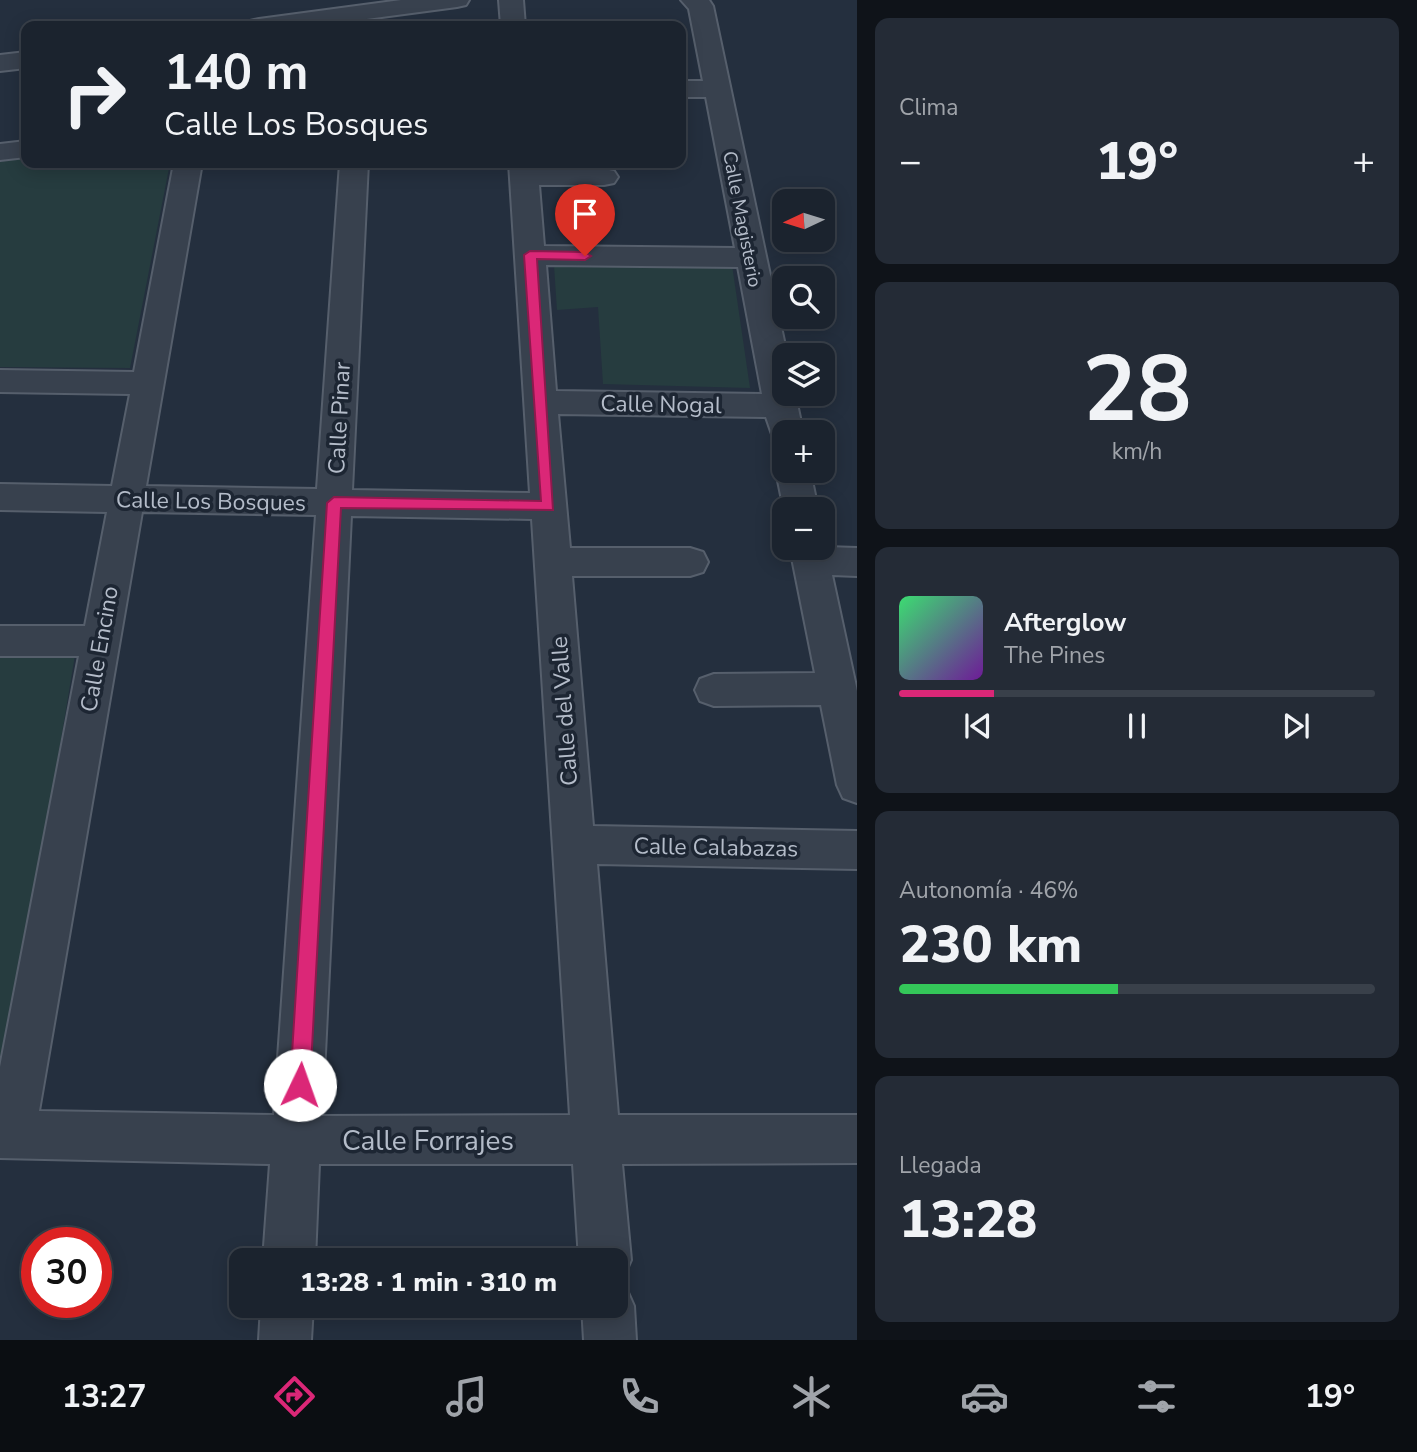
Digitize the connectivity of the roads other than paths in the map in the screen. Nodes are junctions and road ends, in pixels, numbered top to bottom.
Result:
1 (457, 0) edge
2 (511, 0) edge
3 (697, 3) edge
4 (297, 21) edge
5 (513, 21) edge
6 (21, 61) edge
7 (0, 63) edge
8 (686, 89) edge
9 (717, 89) junction
10 (21, 150) edge
11 (0, 152) edge
12 (187, 168) edge
13 (354, 168) edge
14 (523, 170) edge
15 (604, 177) dead end
16 (530, 255) junction
17 (751, 258) junction
18 (0, 381) edge
19 (148, 383) junction
20 (541, 402) junction
21 (783, 419) edge
22 (0, 497) edge
23 (126, 499) junction
24 (334, 503) junction
25 (548, 506) junction
26 (835, 559) edge
27 (811, 560) edge
28 (552, 562) junction
29 (690, 562) dead end
30 (857, 562) edge
31 (0, 641) edge
32 (100, 641) junction
33 (837, 688) junction
34 (714, 690) dead end
35 (857, 785) edge
36 (574, 845) junction
37 (857, 850) edge
38 (5, 1134) edge
39 (596, 1139) junction
40 (857, 1139) edge
41 (296, 1140) junction
42 (290, 1248) edge
43 (604, 1248) edge
44 (286, 1318) edge
45 (609, 1318) edge
46 (285, 1340) edge
47 (610, 1340) edge

1 - 4 street
2 - 5 street
3 - 9 street, Calle Magisterio
6 - 7 street
8 - 9 street
9 - 17 street, Calle Magisterio
10 - 11 street
12 - 19 street, Calle Encino
13 - 24 street, Calle Pinar
14 - 15 street
14 - 16 street, Calle del Valle
16 - 17 street
16 - 20 street, Calle del Valle
17 - 21 street, Calle Magisterio
18 - 19 street
19 - 23 street, Calle Encino
20 - 21 street, Calle Nogal
20 - 25 street, Calle del Valle
22 - 23 street, Calle Los Bosques
23 - 24 street, Calle Los Bosques
23 - 32 street, Calle Encino
24 - 25 street, Calle Los Bosques
24 - 41 street, Calle Pinar
25 - 28 street, Calle del Valle
26 - 30 street
27 - 33 street
28 - 29 street
28 - 36 street, Calle del Valle
31 - 32 street
32 - 38 street, Calle Encino
33 - 34 street
33 - 35 street
36 - 37 street, Calle Calabazas
36 - 39 street, Calle del Valle
38 - 41 street, Calle Forrajes
39 - 40 street, Calle Forrajes
39 - 41 street, Calle Forrajes
39 - 43 street, Calle del Valle
41 - 42 street, Calle Pinar
44 - 46 street
45 - 47 street

